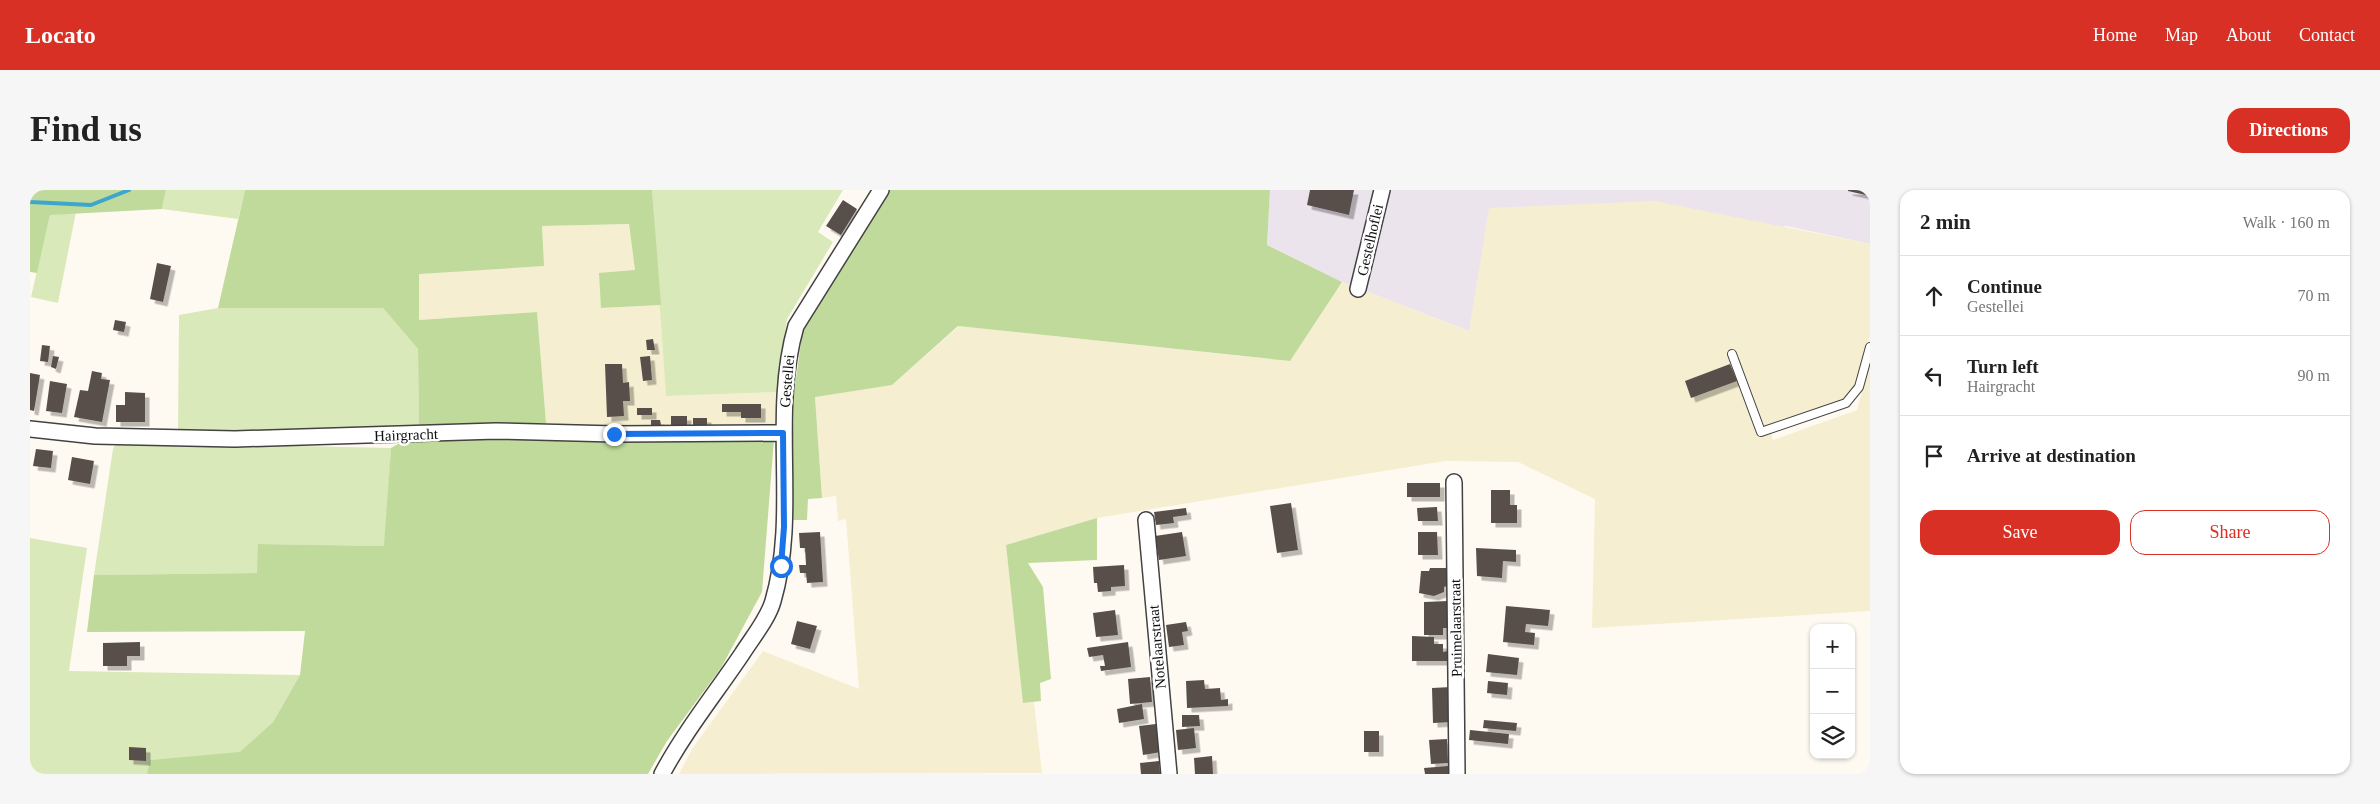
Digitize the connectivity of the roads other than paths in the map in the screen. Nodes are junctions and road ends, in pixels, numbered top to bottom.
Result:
1 (881, 190) edge
2 (1382, 190) edge
3 (1358, 289) dead end
4 (1870, 347) edge
5 (1732, 354) dead end
6 (30, 429) edge
7 (783, 433) junction
8 (1454, 482) dead end
9 (1146, 520) dead end
10 (662, 774) edge
11 (1169, 774) edge
12 (1457, 774) edge

1 - 7 street, Gestellei
2 - 3 street, Gestelhoflei
4 - 5 lane
6 - 7 street, Hairgracht
7 - 10 street, Gestellei
8 - 12 street, Pruimelaarstraat
9 - 11 street, Notelaarstraat

